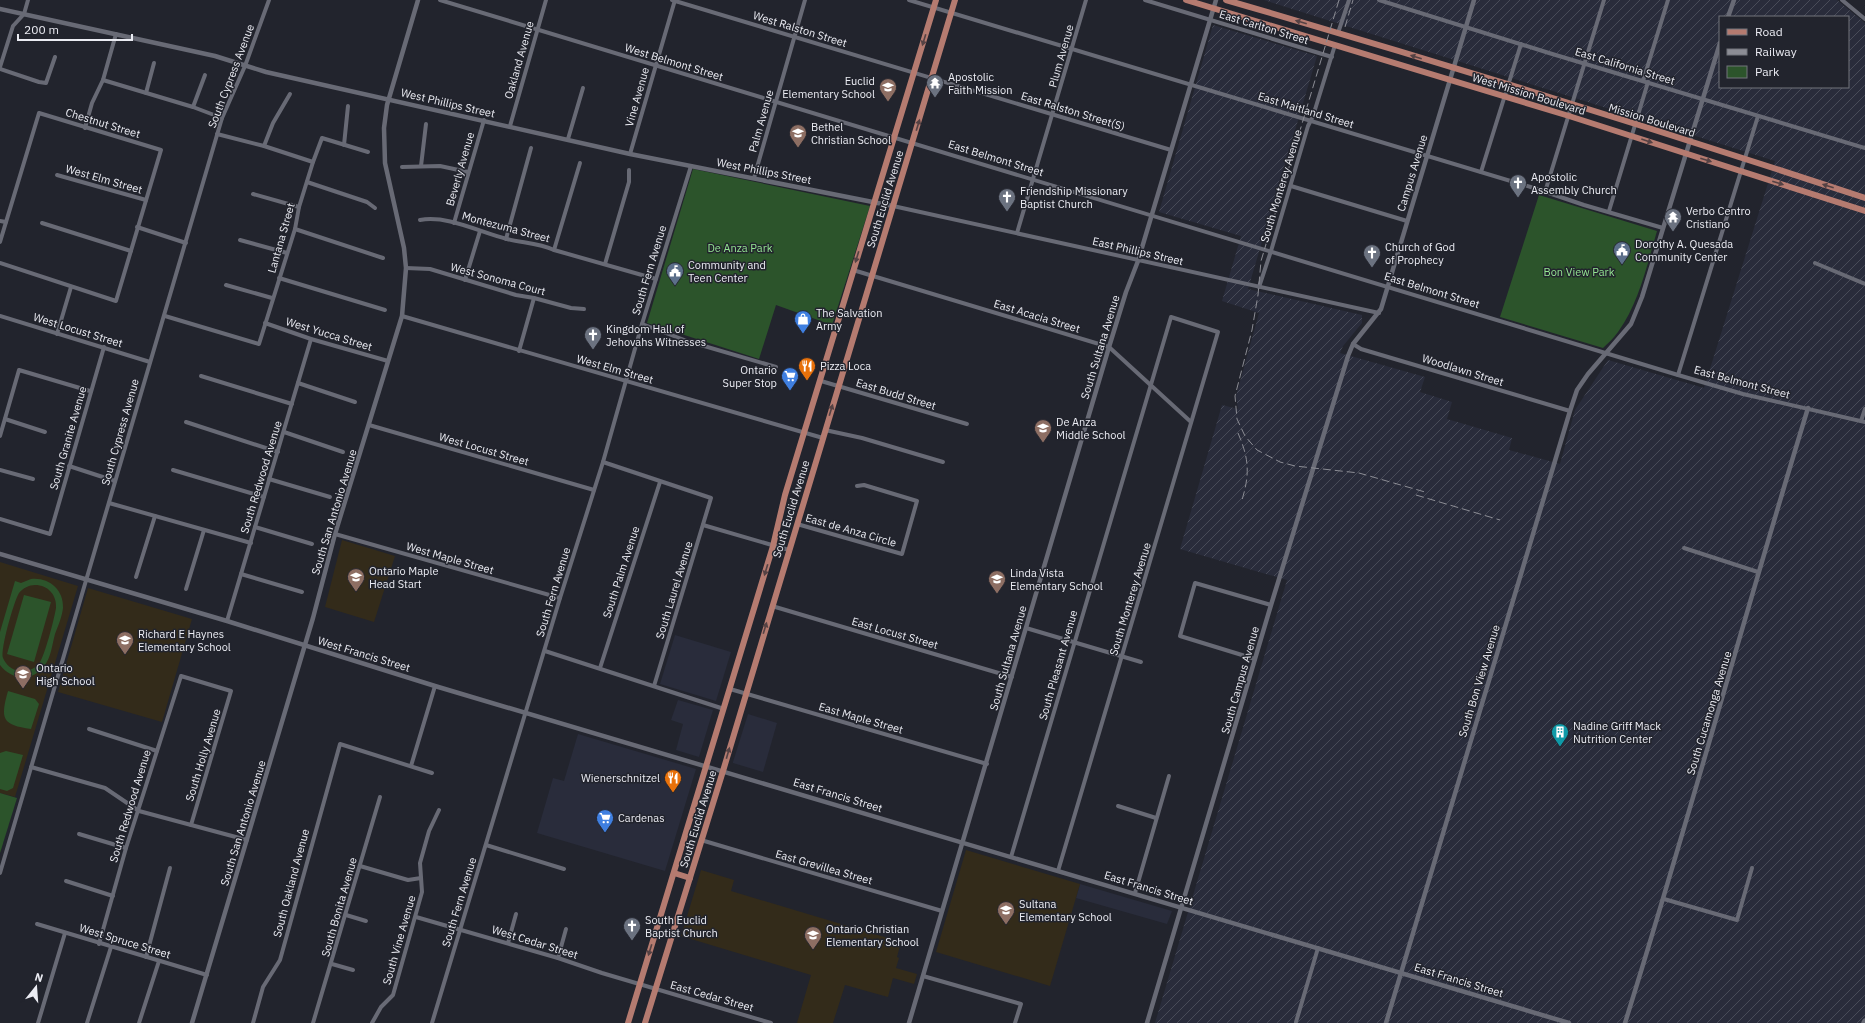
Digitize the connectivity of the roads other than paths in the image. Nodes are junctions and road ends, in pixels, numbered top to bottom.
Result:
1 (28, 0) edge
2 (269, 0) edge
3 (418, 0) edge
4 (440, 0) edge
5 (546, 0) edge
6 (674, 0) edge
7 (805, 0) edge
8 (908, 0) edge
9 (936, 0) edge
10 (955, 0) edge
11 (1086, 0) edge
12 (1145, 0) edge
13 (1186, 0) edge
14 (1216, 0) edge
15 (1226, 0) edge
16 (1348, 0) edge
17 (1379, 0) edge
18 (1474, 0) edge
19 (1604, 0) edge
20 (1668, 0) edge
21 (1734, 0) edge
22 (1842, 0) edge
23 (934, 8) junction
24 (1214, 8) junction
25 (0, 9) edge
26 (951, 13) junction
27 (24, 14) junction
28 (1728, 16) edge
29 (1865, 19) edge
30 (1210, 20) junction
31 (1466, 28) junction
32 (536, 30) junction
33 (1338, 33) junction
34 (116, 34) junction
35 (794, 36) junction
36 (1521, 44) junction
37 (1336, 45) junction
38 (1719, 46) edge
39 (1072, 49) junction
40 (55, 57) dead end
41 (1332, 57) junction
42 (154, 63) dead end
43 (1584, 63) junction
44 (245, 66) junction
45 (655, 66) junction
46 (0, 68) edge
47 (1453, 68) junction
48 (914, 73) junction
49 (205, 74) dead end
50 (924, 76) joint
51 (931, 78) junction
52 (103, 80) junction
53 (1450, 80) junction
54 (1643, 80) junction
55 (1648, 82) junction
56 (1191, 85) junction
57 (1507, 85) junction
58 (583, 88) dead end
59 (146, 93) junction
60 (290, 94) dead end
61 (1504, 96) junction
62 (389, 98) junction
63 (1702, 99) junction
64 (775, 102) junction
65 (1572, 105) junction
66 (348, 106) dead end
67 (193, 107) junction
68 (1053, 114) junction
69 (1569, 116) junction
70 (1758, 116) junction
71 (222, 118) junction
72 (484, 120) junction
73 (1311, 121) junction
74 (426, 124) dead end
75 (510, 126) junction
76 (1636, 126) junction
77 (85, 128) junction
78 (218, 134) junction
79 (1633, 136) junction
80 (894, 137) junction
81 (568, 139) junction
82 (904, 140) joint
83 (1690, 142) junction
84 (912, 143) junction
85 (344, 145) junction
86 (264, 146) junction
87 (531, 148) dead end
88 (1865, 148) edge
89 (1171, 150) junction
90 (368, 152) dead end
91 (630, 154) junction
92 (1686, 154) junction
93 (1427, 156) junction
94 (1745, 158) junction
95 (312, 162) junction
96 (580, 163) dead end
97 (421, 166) junction
98 (691, 166) junction
99 (402, 168) dead end
100 (629, 170) dead end
101 (1741, 171) junction
102 (468, 172) junction
103 (1481, 172) junction
104 (57, 175) dead end
105 (754, 178) junction
106 (1033, 179) junction
107 (307, 182) junction
108 (1291, 186) junction
109 (1545, 192) junction
110 (253, 194) dead end
111 (1865, 198) edge
112 (146, 200) junction
113 (874, 203) junction
114 (893, 206) junction
115 (299, 207) junction
116 (375, 208) dead end
117 (1610, 211) junction
118 (1865, 211) edge
119 (1152, 214) junction
120 (420, 220) dead end
121 (0, 221) edge
122 (1407, 221) junction
123 (6, 222) junction
124 (42, 223) dead end
125 (454, 223) junction
126 (137, 227) junction
127 (1663, 228) junction
128 (295, 229) junction
129 (480, 231) junction
130 (1017, 233) junction
131 (506, 238) junction
132 (240, 240) dead end
133 (0, 242) edge
134 (186, 243) junction
135 (554, 250) junction
136 (131, 251) junction
137 (1271, 251) junction
138 (287, 253) junction
139 (383, 258) dead end
140 (1138, 261) junction
141 (0, 263) edge
142 (1815, 263) dead end
143 (605, 264) junction
144 (406, 268) junction
145 (853, 270) junction
146 (872, 276) junction
147 (279, 278) junction
148 (656, 279) junction
149 (465, 280) junction
150 (226, 284) dead end
151 (1865, 284) edge
152 (1388, 286) junction
153 (71, 287) junction
154 (1259, 287) junction
155 (272, 298) junction
156 (534, 298) junction
157 (584, 309) dead end
158 (385, 310) dead end
159 (1379, 313) junction
160 (0, 316) edge
161 (165, 316) junction
162 (402, 316) junction
163 (1171, 317) joint
164 (265, 323) junction
165 (642, 324) junction
166 (57, 334) junction
167 (311, 339) junction
168 (1353, 344) junction
169 (104, 347) junction
170 (1109, 347) junction
171 (519, 351) junction
172 (1606, 352) junction
173 (388, 361) junction
174 (150, 362) junction
175 (776, 367) dead end
176 (1678, 375) junction
177 (201, 376) dead end
178 (821, 380) junction
179 (625, 381) junction
180 (298, 383) junction
181 (1151, 385) junction
182 (839, 386) junction
183 (90, 391) junction
184 (356, 402) dead end
185 (292, 404) junction
186 (1808, 408) junction
187 (1865, 409) edge
188 (1570, 411) junction
189 (6, 419) junction
190 (186, 422) dead end
191 (1191, 422) junction
192 (1863, 422) edge
193 (967, 424) dead end
194 (369, 425) junction
195 (825, 430) junction
196 (45, 432) dead end
197 (284, 432) junction
198 (805, 433) junction
199 (0, 436) edge
200 (823, 438) junction
201 (278, 452) junction
202 (343, 452) dead end
203 (603, 462) junction
204 (943, 462) dead end
205 (69, 466) junction
206 (0, 470) edge
207 (172, 470) dead end
208 (33, 479) dead end
209 (269, 479) junction
210 (115, 481) junction
211 (660, 482) junction
212 (857, 486) dead end
213 (594, 490) junction
214 (264, 497) junction
215 (330, 497) dead end
216 (109, 503) junction
217 (154, 516) junction
218 (0, 519) edge
219 (797, 524) junction
220 (703, 525) junction
221 (255, 527) junction
222 (204, 530) junction
223 (335, 534) junction
224 (250, 543) junction
225 (312, 544) dead end
226 (773, 546) junction
227 (1684, 548) dead end
228 (789, 550) junction
229 (0, 554) edge
230 (1758, 572) junction
231 (241, 574) junction
232 (136, 577) dead end
233 (86, 579) junction
234 (186, 589) dead end
235 (302, 592) dead end
236 (560, 598) junction
237 (772, 606) junction
238 (1271, 606) junction
239 (227, 621) junction
240 (1026, 628) junction
241 (1074, 642) junction
242 (305, 645) junction
243 (545, 651) junction
244 (1122, 656) junction
245 (1255, 659) junction
246 (1141, 662) dead end
247 (600, 668) junction
248 (1012, 677) junction
249 (435, 686) junction
250 (654, 686) junction
251 (730, 689) junction
252 (231, 691) joint
253 (745, 694) junction
254 (724, 708) junction
255 (526, 713) junction
256 (89, 729) dead end
257 (157, 751) junction
258 (986, 764) junction
259 (707, 765) junction
260 (411, 766) junction
261 (31, 767) junction
262 (723, 770) junction
263 (432, 774) dead end
264 (1169, 776) dead end
265 (380, 797) dead end
266 (1118, 806) dead end
267 (439, 810) dead end
268 (139, 811) junction
269 (1156, 818) junction
270 (191, 824) junction
271 (79, 834) dead end
272 (247, 840) junction
273 (701, 840) junction
274 (963, 842) junction
275 (486, 845) junction
276 (126, 848) junction
277 (1011, 856) junction
278 (2, 858) edge
279 (360, 866) junction
280 (170, 868) dead end
281 (1752, 868) dead end
282 (564, 869) dead end
283 (1058, 871) junction
284 (0, 873) edge
285 (674, 873) junction
286 (421, 878) junction
287 (690, 878) junction
288 (66, 881) dead end
289 (1135, 894) junction
290 (112, 896) junction
291 (1664, 899) junction
292 (1182, 907) junction
293 (942, 911) junction
294 (516, 914) dead end
295 (346, 915) junction
296 (416, 917) junction
297 (366, 921) dead end
298 (38, 924) dead end
299 (566, 929) dead end
300 (460, 930) junction
301 (65, 933) junction
302 (508, 943) junction
303 (99, 944) junction
304 (111, 947) junction
305 (1318, 948) junction
306 (146, 957) junction
307 (558, 958) junction
308 (159, 961) junction
309 (332, 964) junction
310 (353, 970) dead end
311 (1401, 972) junction
312 (207, 975) junction
313 (923, 976) junction
314 (640, 984) junction
315 (648, 987) joint
316 (656, 989) junction
317 (763, 1022) edge
318 (1296, 1022) dead end
319 (38, 1023) edge
320 (87, 1023) edge
321 (139, 1023) edge
322 (192, 1023) edge
323 (253, 1023) edge
324 (313, 1023) edge
325 (372, 1023) edge
326 (432, 1023) edge
327 (628, 1023) edge
328 (645, 1023) edge
329 (771, 1023) edge
330 (909, 1023) edge
331 (1016, 1023) edge
332 (1147, 1023) edge
333 (1386, 1023) edge
334 (1569, 1023) edge
335 (1625, 1023) edge

1 - 27 street
2 - 44 street, South Cypress Avenue
3 - 62 street, South San Antonio Avenue
4 - 32 street, West Belmont Street
5 - 32 street, Oakland Avenue
6 - 35 street, West Ralston Street
6 - 45 street, Vine Avenue
7 - 35 street, Palm Avenue
8 - 23 street, East Maitland Street
9 - 23 main road, South Euclid Avenue
10 - 26 main road, South Euclid Avenue
11 - 39 street, Plum Avenue
12 - 30 street, East Carlton Street
13 - 24 main road, West Mission Boulevard
14 - 24 street, South Sultana Avenue
33 -> 15 main road, Mission Boulevard
16 - 33 street
17 - 31 street, East California Street
18 - 31 street, Campus Avenue
19 - 43 street
20 - 54 street
21 - 28 street
22 - 29 street
23 - 26 street, East Maitland Street
23 -> 48 main road, South Euclid Avenue
24 - 30 street, South Sultana Avenue
24 - 37 main road, West Mission Boulevard
25 - 27 street, West Phillips Street
26 - 39 street, East Maitland Street
26 - 51 main road, South Euclid Avenue
27 - 34 street, West Phillips Street
27 - 46 street
30 - 41 street, East Carlton Street
30 - 56 street, South Sultana Avenue
31 - 36 street, East California Street
31 - 47 street, Campus Avenue
32 - 45 street, West Belmont Street
32 - 75 street, Oakland Avenue
47 -> 33 main road, Mission Boulevard
34 - 44 street, West Phillips Street
34 - 52 street
35 - 48 street, West Ralston Street
35 - 64 street, Palm Avenue
36 - 43 street, East California Street
36 - 57 street
37 - 41 street, South Monterey Avenue
37 - 53 main road, West Mission Boulevard
38 - 63 street, South Bon View Avenue
39 - 56 street, East Maitland Street
39 - 68 street, Plum Avenue
40 - 46 street
41 - 73 street, South Monterey Avenue
42 - 59 street
43 - 54 street, East California Street
43 - 65 street
44 - 62 street, West Phillips Street
44 - 71 street, South Cypress Avenue
45 - 64 street, West Belmont Street
45 - 91 street, Vine Avenue
47 - 53 street, Campus Avenue
47 - 57 main road, Mission Boulevard
48 - 50 street, West Ralston Street
48 - 80 main road, South Euclid Avenue
49 - 67 street
50 - 51 street, East Ralston Street(S)
51 - 68 street, East Ralston Street(S)
84 -> 51 main road, South Euclid Avenue
52 - 59 street
52 - 77 street
53 - 61 main road, West Mission Boulevard
53 - 93 street, Campus Avenue
54 - 55 street, East California Street
55 - 63 street, East California Street
55 - 76 street
56 - 73 street, East Maitland Street
56 - 89 street, South Sultana Avenue
57 - 61 street
57 - 65 main road, Mission Boulevard
58 - 81 street
59 - 67 street
60 - 86 street
61 - 69 main road, West Mission Boulevard
61 - 103 street
62 - 72 street, West Phillips Street
62 - 144 street, South San Antonio Avenue
63 - 70 street, East California Street
63 - 83 street, South Bon View Avenue
64 - 80 street, West Belmont Street
64 - 105 street, Palm Avenue
65 - 69 street
65 - 76 main road, Mission Boulevard
66 - 85 street
67 - 71 street
68 - 89 street, East Ralston Street(S)
68 - 106 street, Plum Avenue
69 - 79 main road, West Mission Boulevard
69 - 109 street
70 - 88 street, East California Street
70 - 94 street
71 - 78 street, South Cypress Avenue
72 - 75 street, West Phillips Street
72 - 102 street, Beverly Avenue
73 - 93 street, East Maitland Street
73 - 108 street, South Monterey Avenue
74 - 97 street
75 - 81 street, West Phillips Street
76 - 79 street
76 - 83 main road, Mission Boulevard
77 - 112 street, Chestnut Street
77 - 123 street, Chestnut Street
78 - 86 street
78 - 134 street, South Cypress Avenue
79 -> 92 main road, West Mission Boulevard
79 - 117 street
80 - 82 street, West Belmont Street
80 - 113 main road, South Euclid Avenue
81 - 91 street, West Phillips Street
82 - 84 street, East Belmont Street
83 - 92 street, South Bon View Avenue
83 - 94 main road, Mission Boulevard
84 - 106 street, East Belmont Street
84 - 114 main road, South Euclid Avenue
85 - 90 street
85 - 95 street, Lantana Street
86 - 95 street
87 - 131 street
89 - 119 street, South Sultana Avenue
91 - 98 street, West Phillips Street
92 -> 101 main road, West Mission Boulevard
92 - 127 street, South Bon View Avenue
93 - 103 street, East Maitland Street
93 - 122 street, Campus Avenue
94 - 101 street
111 -> 94 main road, Mission Boulevard
95 - 107 street, Lantana Street
96 - 135 street
97 - 99 street
97 - 102 street
98 - 105 street, West Phillips Street
98 - 148 street, South Fern Avenue
100 - 143 street
101 -> 118 main road, West Mission Boulevard
101 - 176 street
102 - 125 street, Beverly Avenue
103 - 109 street, East Maitland Street
104 - 112 street, West Elm Street
105 - 113 street, West Phillips Street
106 - 119 street, East Belmont Street
106 - 130 street, Plum Avenue
107 - 115 street, Lantana Street
107 - 116 street
108 - 122 street
108 - 137 street, South Monterey Avenue
109 - 117 street, East Maitland Street
110 - 115 street
112 - 126 street
113 - 114 street, West Phillips Street
113 -> 145 main road, South Euclid Avenue
114 - 130 street, East Phillips Street
114 - 146 main road, South Euclid Avenue
115 - 128 street, Lantana Street
117 - 127 street, East Maitland Street
119 - 137 street, East Belmont Street
119 - 140 street, South Sultana Avenue
120 - 125 street, Montezuma Street
121 - 123 street
122 - 152 street, Campus Avenue
123 - 133 street
124 - 136 street
125 - 129 street, Montezuma Street
126 - 134 street
126 - 136 street
127 - 172 street, South Bon View Avenue
128 - 138 street, Lantana Street
128 - 139 street
129 - 131 street, Montezuma Street
129 - 149 street
130 - 140 street, East Phillips Street
131 - 135 street, Montezuma Street
132 - 138 street
134 - 161 street, South Cypress Avenue
135 - 143 street, Montezuma Street
136 - 153 street
137 - 152 street, East Belmont Street
137 - 154 street, South Monterey Avenue
138 - 147 street, Lantana Street
140 - 154 street, East Phillips Street
140 - 170 street, South Sultana Avenue
141 - 153 street
142 - 151 street
143 - 148 street, Montezuma Street
144 - 149 street, West Sonoma Court
144 - 162 street, South San Antonio Avenue
145 - 146 street, East Acacia Street
145 - 178 main road, South Euclid Avenue
146 - 170 street, East Acacia Street
146 - 182 main road, South Euclid Avenue
147 - 155 street, Lantana Street
147 - 158 street
148 - 165 street, South Fern Avenue
149 - 156 street, West Sonoma Court
150 - 155 street
152 - 159 street, Campus Avenue
152 - 172 street, East Belmont Street
153 - 166 street
154 - 159 street, East Phillips Street
155 - 164 street, Lantana Street
156 - 157 street, West Sonoma Court
156 - 171 street
159 - 168 street, Campus Avenue
160 - 166 street, West Locust Street
161 - 164 street, Lantana Street
161 - 174 street, South Cypress Avenue
162 - 171 street, West Elm Street
162 - 173 street, South San Antonio Avenue
163 - 181 street, South Pleasant Avenue
163 - 191 street, South Monterey Avenue
164 - 167 street, West Yucca Street
165 - 175 street
165 - 179 street, South Fern Avenue
166 - 169 street, West Locust Street
167 - 173 street, West Yucca Street
167 - 180 street, South Redwood Avenue
168 - 188 street, Woodlawn Street
168 - 238 street, South Campus Avenue
169 - 174 street, West Locust Street
169 - 183 street, South Granite Avenue
170 - 181 street, East Acacia Street
170 - 240 street, South Sultana Avenue
171 - 179 street, West Elm Street
172 - 176 street, East Belmont Street
172 - 188 street, South Bon View Avenue
173 - 194 street, South San Antonio Avenue
174 - 210 street, South Cypress Avenue
176 - 186 street, East Belmont Street
177 - 185 street
178 - 182 street, East Budd Street
178 - 198 main road, South Euclid Avenue
179 - 198 street, West Elm Street
179 - 203 street, South Fern Avenue
180 - 184 street
180 - 185 street, South Redwood Avenue
181 - 191 street, East Acacia Street
181 - 241 street, South Pleasant Avenue
182 - 193 street, East Budd Street
195 -> 182 main road, South Euclid Avenue
183 - 189 street
183 - 205 street, South Granite Avenue
185 - 197 street, South Redwood Avenue
186 - 192 street, East Belmont Street
186 - 230 street, South Cucamonga Avenue
187 - 192 street
188 - 311 street, South Bon View Avenue
189 - 196 street
189 - 199 street
190 - 201 street
191 - 244 street, South Monterey Avenue
194 - 213 street, West Locust Street
194 - 223 street, South San Antonio Avenue
195 - 200 main road, South Euclid Avenue
195 - 204 street
197 - 201 street, South Redwood Avenue
197 - 202 street
198 - 200 street, West Elm Street
198 - 226 main road, South Euclid Avenue
200 - 219 main road, South Euclid Avenue
201 - 209 street, South Redwood Avenue
203 - 211 street
203 - 213 street, South Fern Avenue
205 - 210 street
205 - 218 street, South Granite Avenue
206 - 208 street
207 - 214 street
209 - 214 street, South Redwood Avenue
209 - 215 street
210 - 216 street, South Cypress Avenue
211 - 220 street, South Laurel Avenue
211 - 247 street, South Palm Avenue
212 - 219 street, East de Anza Circle
213 - 236 street, South Fern Avenue
214 - 221 street, South Redwood Avenue
216 - 217 street
216 - 233 street, South Cypress Avenue
217 - 222 street
217 - 232 street
219 - 228 main road, South Euclid Avenue
220 - 226 street
220 - 250 street, South Laurel Avenue
221 - 224 street, South Redwood Avenue
221 - 225 street
222 - 224 street
222 - 234 street
223 - 236 street, West Maple Street
223 - 242 street, South San Antonio Avenue
224 - 231 street, South Redwood Avenue
226 - 228 street
226 -> 251 main road, South Euclid Avenue
227 - 230 street
228 - 237 main road, South Euclid Avenue
229 - 233 street, West Francis Street
230 - 291 street, South Cucamonga Avenue
231 - 235 street
231 - 239 street, South Redwood Avenue
233 - 239 street, West Francis Street
233 - 261 street, South Cypress Avenue
236 - 243 street, South Fern Avenue
237 - 248 street, East Locust Street
253 -> 237 main road, South Euclid Avenue
238 - 245 street, South Campus Avenue
238 - 245 street
239 - 242 street, West Francis Street
240 - 241 street
240 - 248 street, South Sultana Avenue
241 - 244 street
241 - 277 street, South Pleasant Avenue
242 - 249 street, West Francis Street
242 - 272 street, South San Antonio Avenue
243 - 247 street
243 - 255 street, South Fern Avenue
244 - 246 street
244 - 283 street, South Monterey Avenue
245 - 292 street, South Campus Avenue
247 - 250 street
248 - 258 street, South Sultana Avenue
249 - 255 street, West Francis Street
249 - 260 street
250 - 254 street
251 - 253 street, East Maple Street
251 - 254 main road, South Euclid Avenue
252 - 257 street, South Redwood Avenue
252 - 270 street, South Holly Avenue
253 - 258 street, East Maple Street
262 -> 253 main road, South Euclid Avenue
254 - 259 main road, South Euclid Avenue
255 - 259 street, West Francis Street
255 - 275 street, South Fern Avenue
256 - 257 street
257 - 268 street, South Redwood Avenue
258 - 274 street, South Sultana Avenue
259 - 262 street, West Francis Street
259 - 285 main road, South Euclid Avenue
260 - 263 street
260 - 323 street, South Oakland Avenue
261 - 268 street
261 - 278 street, South Cypress Avenue
262 - 273 main road, South Euclid Avenue
262 - 274 street, East Francis Street
264 - 269 street
265 - 279 street, South Bonita Avenue
266 - 269 street
267 - 286 street, South Vine Avenue
268 - 270 street
268 - 276 street, South Redwood Avenue
269 - 289 street
270 - 272 street
271 - 276 street
272 - 312 street, South San Antonio Avenue
273 - 287 main road, South Euclid Avenue
273 - 293 street, East Grevillea Street
274 - 277 street, East Francis Street
274 - 293 street, South Sultana Avenue
275 - 282 street
275 - 300 street, South Fern Avenue
276 - 290 street, South Redwood Avenue
277 - 283 street, East Francis Street
278 - 284 street, South Cypress Avenue
279 - 286 street
279 - 295 street, South Bonita Avenue
280 - 306 street
281 - 291 street
283 - 289 street, East Francis Street
285 - 287 main road
285 -> 314 main road, South Euclid Avenue
286 - 296 street, South Vine Avenue
287 - 316 main road, South Euclid Avenue
288 - 290 street
289 - 292 street, East Francis Street
290 - 303 street, South Redwood Avenue
291 - 335 street, South Cucamonga Avenue
292 - 305 street, East Francis Street
292 - 332 street, South Campus Avenue
293 - 313 street, South Sultana Avenue
294 - 302 street
295 - 297 street
295 - 309 street, South Bonita Avenue
296 - 300 street, West Cedar Street
296 - 325 street, South Vine Avenue
298 - 301 street, West Spruce Street
299 - 307 street
300 - 302 street, West Cedar Street
300 - 326 street, South Fern Avenue
301 - 303 street, West Spruce Street
301 - 319 street
302 - 307 street, West Cedar Street
303 - 304 street, West Spruce Street
304 - 306 street, West Spruce Street
304 - 320 street
305 - 311 street, East Francis Street
305 - 318 street
306 - 308 street, West Spruce Street
307 - 314 street, West Cedar Street
308 - 312 street, West Spruce Street
308 - 321 street
309 - 310 street
309 - 324 street, South Bonita Avenue
311 - 333 street, South Bon View Avenue
311 - 334 street, East Francis Street
312 - 322 street, South San Antonio Avenue
313 - 330 street, South Sultana Avenue
313 - 331 street
314 - 315 street, West Cedar Street
314 - 327 main road, South Euclid Avenue
315 - 316 street, East Cedar Street
316 - 317 street, East Cedar Street
316 - 328 main road, South Euclid Avenue
317 - 329 street, East Cedar Street

